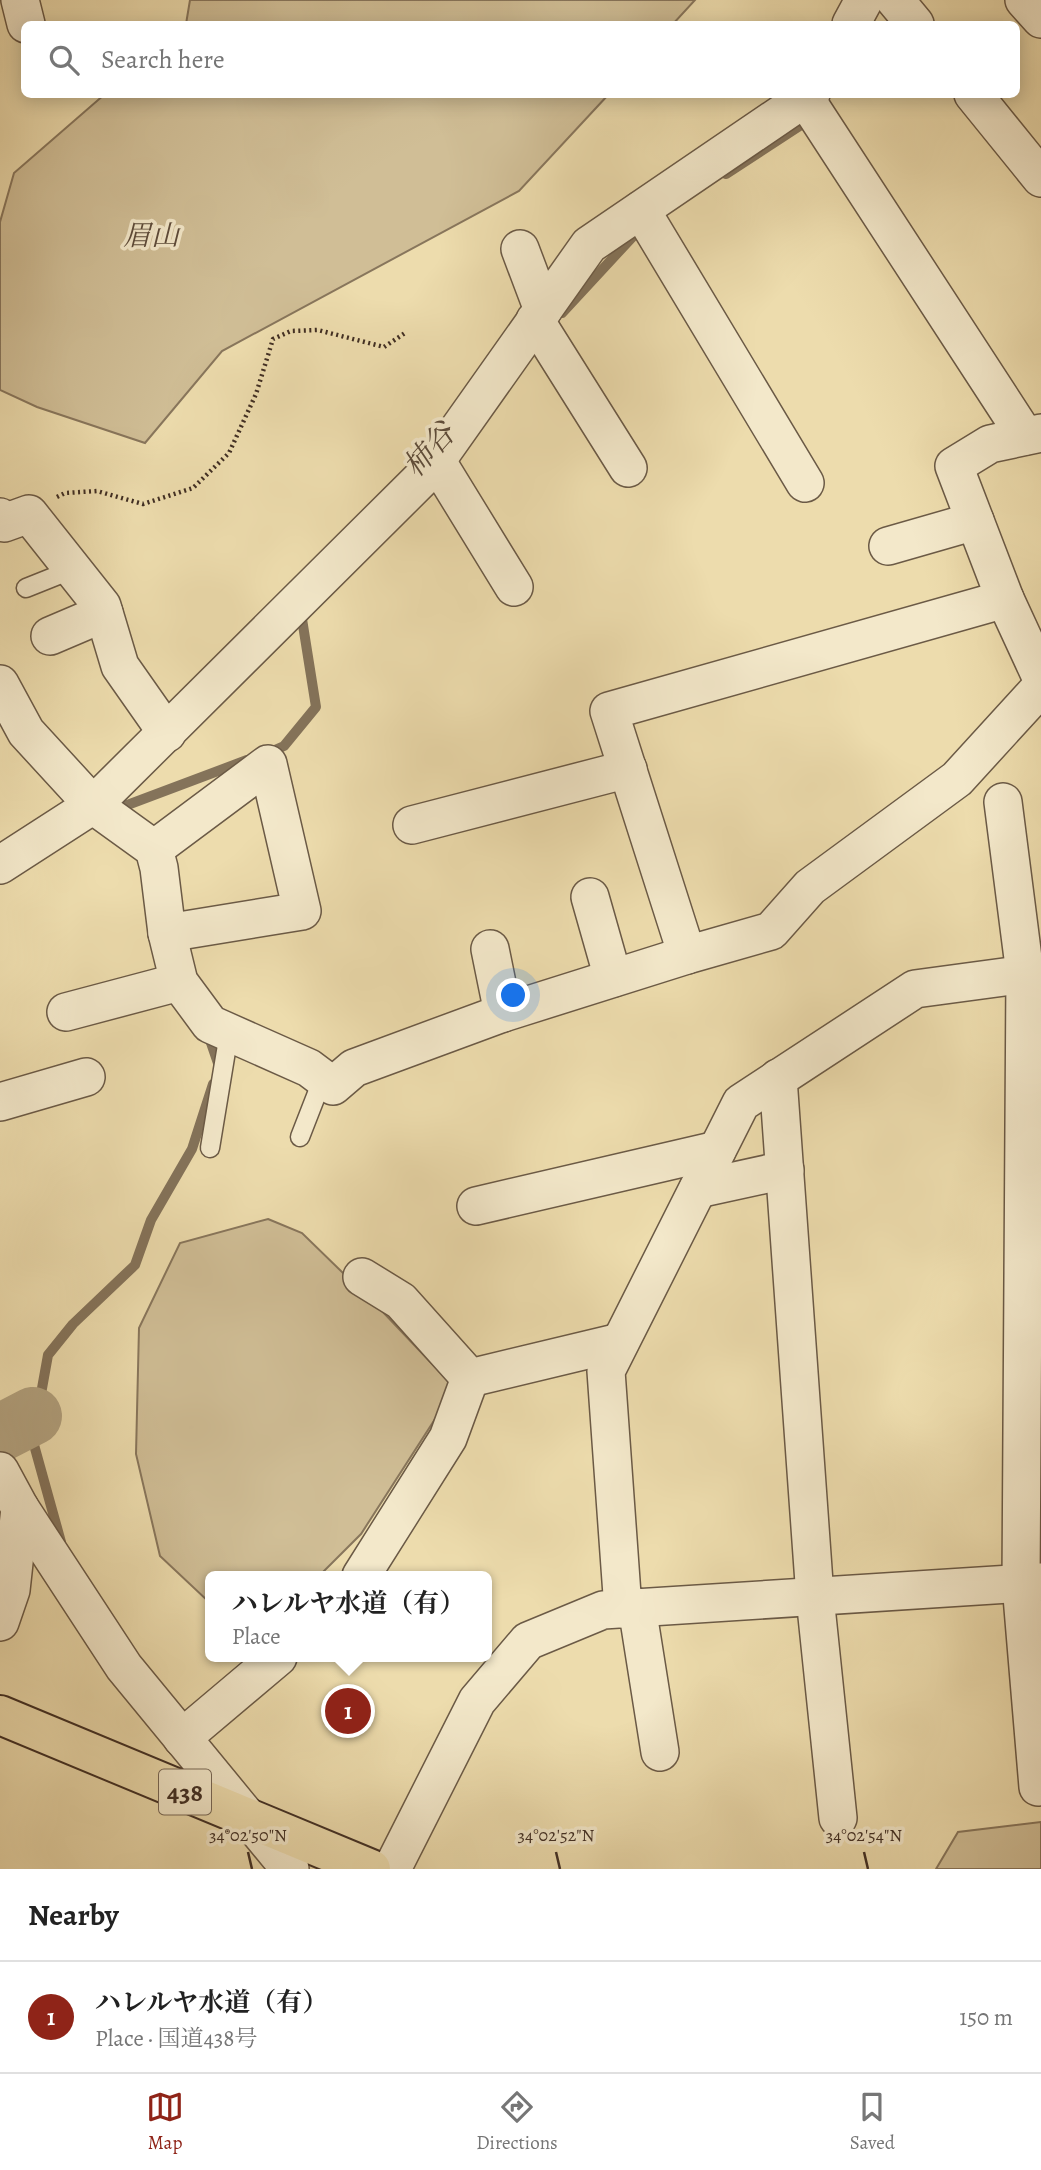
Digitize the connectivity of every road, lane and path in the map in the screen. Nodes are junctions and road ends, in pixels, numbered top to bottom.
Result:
1 (20, 0) edge
2 (864, 0) edge
3 (895, 0) edge
4 (1024, 0) edge
5 (1041, 19) edge
6 (25, 21) edge
7 (853, 21) edge
8 (912, 21) edge
9 (805, 98) edge
10 (809, 98) edge
11 (976, 98) edge
12 (1041, 178) edge
13 (640, 210) junction
14 (520, 249) dead end
15 (539, 315) junction
16 (405, 333) dead end
17 (1033, 435) edge
18 (436, 460) junction
19 (628, 468) dead end
20 (804, 483) dead end
21 (14, 515) edge
22 (975, 521) junction
23 (888, 546) dead end
24 (69, 565) junction
25 (514, 587) dead end
26 (26, 588) dead end
27 (1005, 599) junction
28 (104, 613) junction
29 (50, 636) dead end
30 (1041, 677) edge
31 (0, 684) edge
32 (1041, 687) edge
33 (167, 733) junction
34 (628, 769) junction
35 (1003, 802) dead end
36 (93, 806) junction
37 (412, 825) dead end
38 (154, 849) junction
39 (0, 865) edge
40 (590, 897) dead end
41 (167, 933) junction
42 (490, 950) dead end
43 (687, 954) junction
44 (1033, 973) edge
45 (613, 978) junction
46 (179, 982) junction
47 (66, 1012) dead end
48 (503, 1013) junction
49 (229, 1033) junction
50 (86, 1077) dead end
51 (323, 1078) junction
52 (778, 1078) junction
53 (0, 1102) edge
54 (300, 1137) dead end
55 (210, 1148) dead end
56 (717, 1150) junction
57 (785, 1170) junction
58 (698, 1189) junction
59 (476, 1206) dead end
60 (362, 1277) dead end
61 (620, 1342) junction
62 (470, 1378) junction
63 (0, 1471) edge
64 (20, 1508) junction
65 (364, 1571) edge
66 (1031, 1583) edge
67 (815, 1597) junction
68 (630, 1608) junction
69 (0, 1622) edge
70 (272, 1662) edge
71 (0, 1715) edge
72 (182, 1738) junction
73 (660, 1752) dead end
74 (1038, 1787) dead end
75 (248, 1818) junction
76 (838, 1818) dead end
77 (290, 1869) edge
78 (371, 1869) edge
79 (391, 1869) edge

1 - 6 street
2 - 7 street
3 - 8 street
4 - 5 street
9 - 13 street
10 - 17 street
11 - 12 street
13 - 15 street
13 - 20 street
14 - 15 street
15 - 18 street
15 - 19 street
16 - 21 path
17 - 22 street
18 - 25 street
18 - 33 street
21 - 24 street
22 - 23 street
22 - 27 street
24 - 26 lane
24 - 28 street
27 - 30 street
27 - 34 street
28 - 29 street
28 - 33 street
31 - 36 street
32 - 43 street
33 - 36 street
34 - 37 street
34 - 43 street
35 - 44 street
36 - 38 street
36 - 39 street
38 - 41 street
38 - 41 street
40 - 45 street
41 - 46 street
42 - 48 street
43 - 45 street
44 - 52 street
44 - 66 street
45 - 48 street
46 - 47 street
46 - 49 street
48 - 51 street
49 - 51 street
49 - 55 lane
50 - 53 street
51 - 54 lane
52 - 56 street
52 - 57 street
56 - 58 street
56 - 59 street
57 - 58 street
57 - 67 street
58 - 61 street
60 - 62 street
61 - 62 street
61 - 68 street
62 - 65 street
63 - 64 street
64 - 69 street
64 - 72 street
66 - 67 street
66 - 74 street
67 - 68 street
67 - 76 street
68 - 73 street
68 - 79 street
70 - 72 street
71 - 75 highway, 438
72 - 75 street
75 - 77 street
75 - 78 highway, 438

